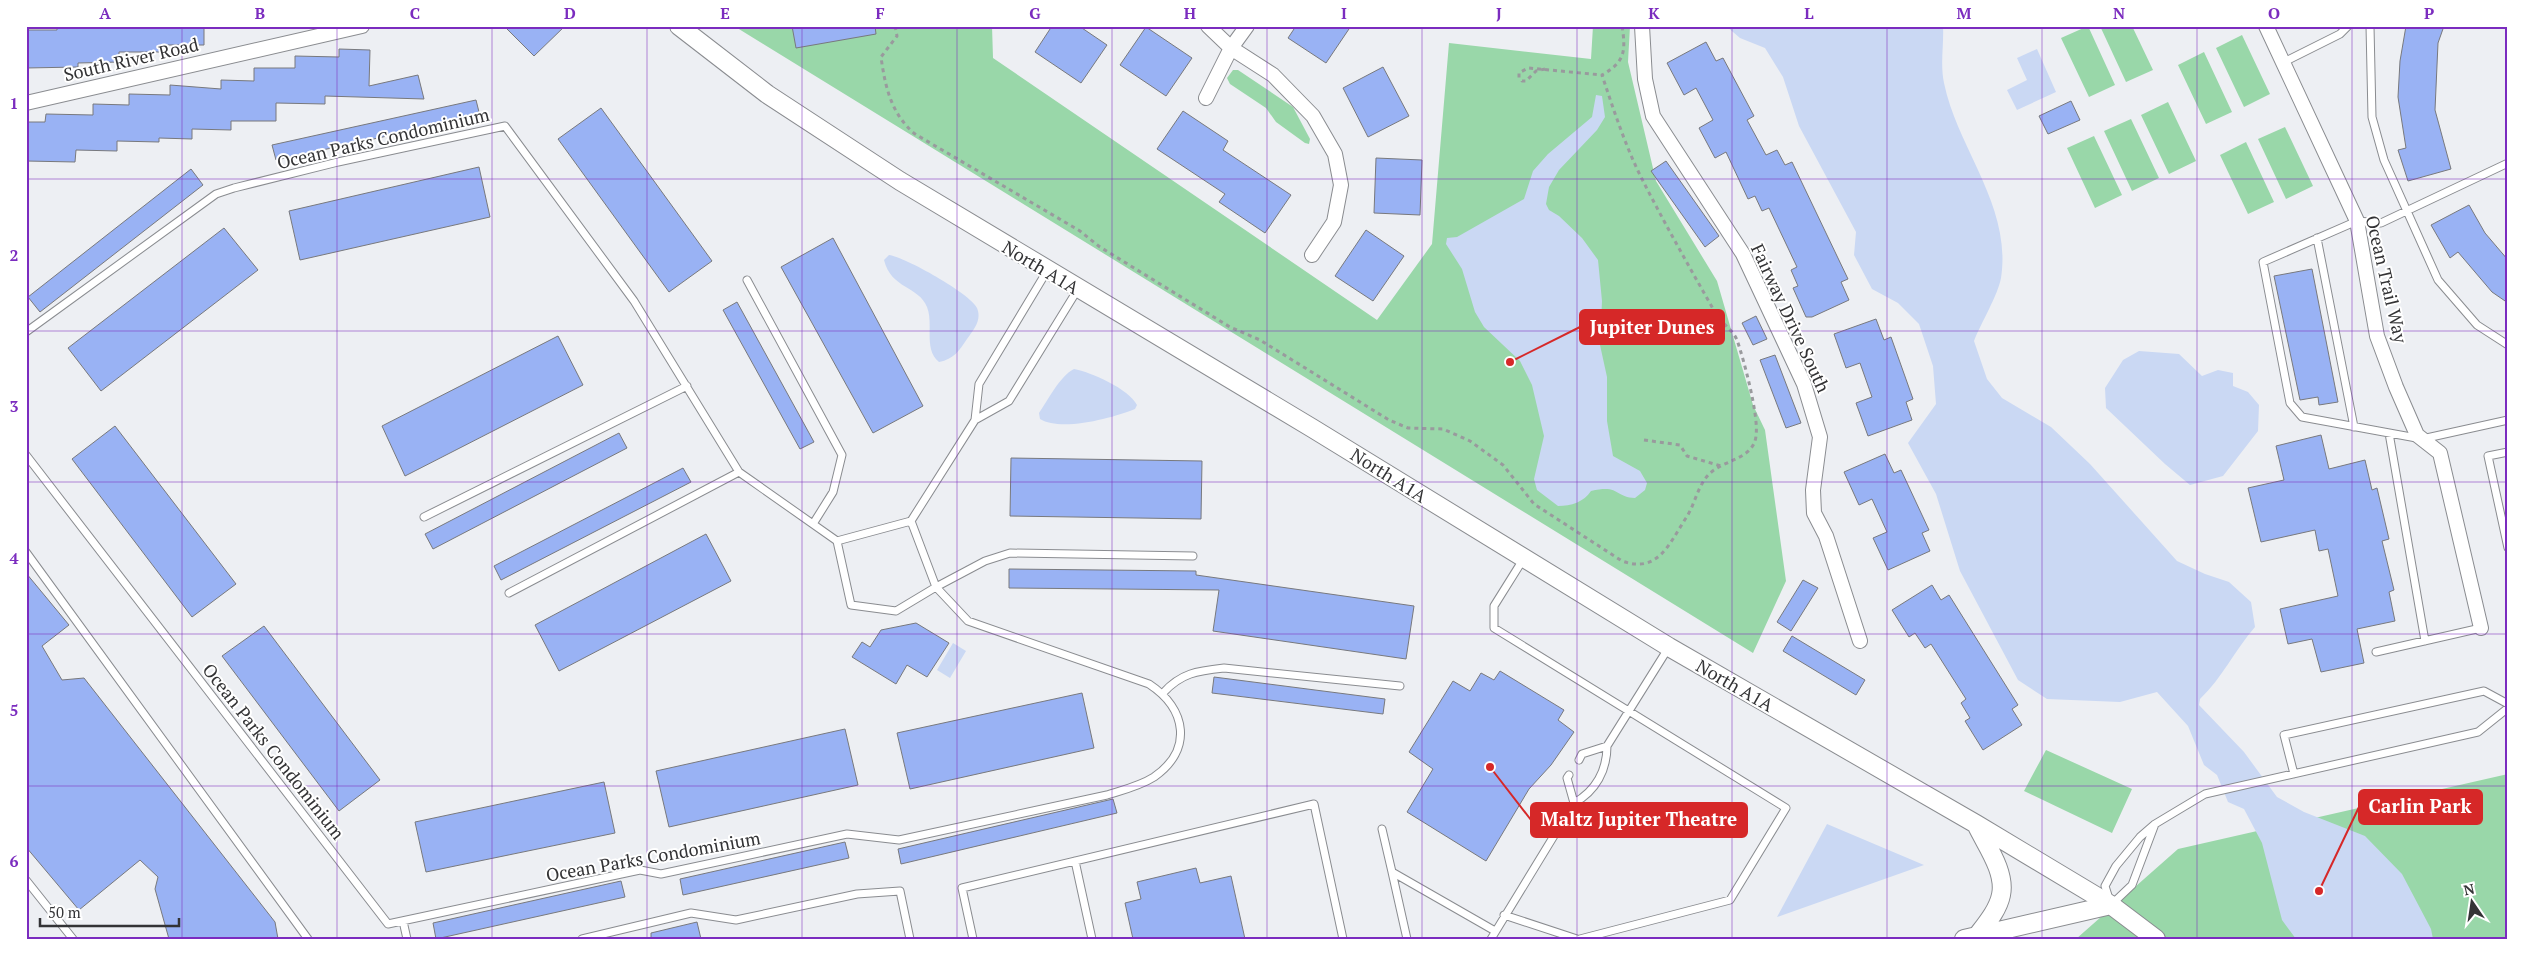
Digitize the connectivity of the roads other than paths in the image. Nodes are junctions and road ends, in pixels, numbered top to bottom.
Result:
1 (362, 26) edge
2 (679, 26) edge
3 (1208, 26) edge
4 (1247, 26) edge
5 (1642, 26) edge
6 (2266, 26) edge
7 (2348, 26) edge
8 (2370, 26) edge
9 (1231, 48) junction
10 (2282, 63) junction
11 (1206, 98) dead end
12 (26, 103) edge
13 (2508, 163) edge
14 (2407, 211) junction
15 (2357, 221) junction
16 (2317, 238) junction
17 (1312, 255) dead end
18 (1047, 271) junction
19 (747, 280) dead end
20 (1078, 289) junction
21 (26, 332) edge
22 (2508, 345) edge
23 (688, 386) junction
24 (975, 420) junction
25 (2508, 420) edge
26 (2354, 427) junction
27 (2389, 433) junction
28 (2422, 439) junction
29 (2508, 452) edge
30 (26, 455) edge
31 (739, 472) junction
32 (424, 517) dead end
33 (911, 521) junction
34 (813, 524) junction
35 (837, 541) junction
36 (2508, 548) edge
37 (26, 552) edge
38 (1193, 556) dead end
39 (1524, 558) junction
40 (936, 587) junction
41 (509, 593) dead end
42 (2481, 628) joint
43 (1860, 641) dead end
44 (2425, 641) junction
45 (1669, 648) junction
46 (2376, 652) dead end
47 (1400, 686) dead end
48 (1163, 693) junction
49 (2508, 706) edge
50 (1628, 712) junction
51 (1607, 746) junction
52 (1578, 760) dead end
53 (2294, 774) junction
54 (1569, 775) dead end
55 (1574, 803) junction
56 (1976, 824) junction
57 (2155, 824) junction
58 (1382, 829) dead end
59 (1076, 861) junction
60 (1392, 872) junction
61 (26, 880) edge
62 (2111, 905) junction
63 (1504, 915) junction
64 (403, 921) junction
65 (1495, 931) junction
66 (1971, 937) edge
67 (74, 939) edge
68 (308, 939) edge
69 (407, 939) edge
70 (582, 939) edge
71 (910, 939) edge
72 (973, 939) edge
73 (1092, 939) edge
74 (1343, 939) edge
75 (1407, 939) edge
76 (1492, 939) edge
77 (1578, 939) edge
78 (2156, 939) edge

1 - 12 street, South River Road
2 - 18 street, North A1A
3 - 9 street
4 - 9 street
5 - 43 street, Fairway Drive South
6 - 10 street, Ocean Trail Way
7 - 10 lane
8 - 14 lane
9 - 11 street
9 - 17 street
10 - 15 street, Ocean Trail Way
13 - 14 lane
14 - 15 lane
14 - 22 lane
15 - 16 lane
15 - 28 street, Ocean Trail Way
16 - 26 lane
16 - 26 lane
18 - 20 street, North A1A
18 - 24 lane
19 - 34 lane
20 - 24 lane
20 - 39 street, North A1A
21 - 23 lane, Ocean Parks Condominium
23 - 31 lane, Ocean Parks Condominium
23 - 32 lane
24 - 33 lane
25 - 28 lane
26 - 27 lane
27 - 28 lane
27 - 44 lane
28 - 42 street, Ocean Trail Way
29 - 36 lane
30 - 64 lane, Ocean Parks Condominium
31 - 34 lane, Ocean Parks Condominium
31 - 41 lane
33 - 35 lane
33 - 40 lane
34 - 35 lane, Ocean Parks Condominium
35 - 40 lane
37 - 68 lane
38 - 40 lane
39 - 45 street, North A1A
39 - 50 lane
40 - 48 lane
42 - 44 lane
44 - 46 lane
45 - 50 lane
45 - 56 street, North A1A
47 - 48 lane
48 - 64 lane, Ocean Parks Condominium
49 - 53 lane
49 - 53 lane
50 - 51 lane
50 - 77 lane
51 - 52 lane
51 - 55 lane
53 - 57 lane
54 - 55 lane
55 - 63 lane
56 - 62 street, North A1A
56 - 66 street
57 - 62 lane
57 - 62 lane
58 - 60 lane
59 - 72 lane
59 - 73 lane
59 - 74 lane
60 - 65 lane
60 - 75 lane
61 - 67 lane
62 - 66 street
62 - 78 street, North A1A
63 - 65 lane
63 - 77 lane
64 - 69 lane
65 - 76 lane
70 - 71 lane

